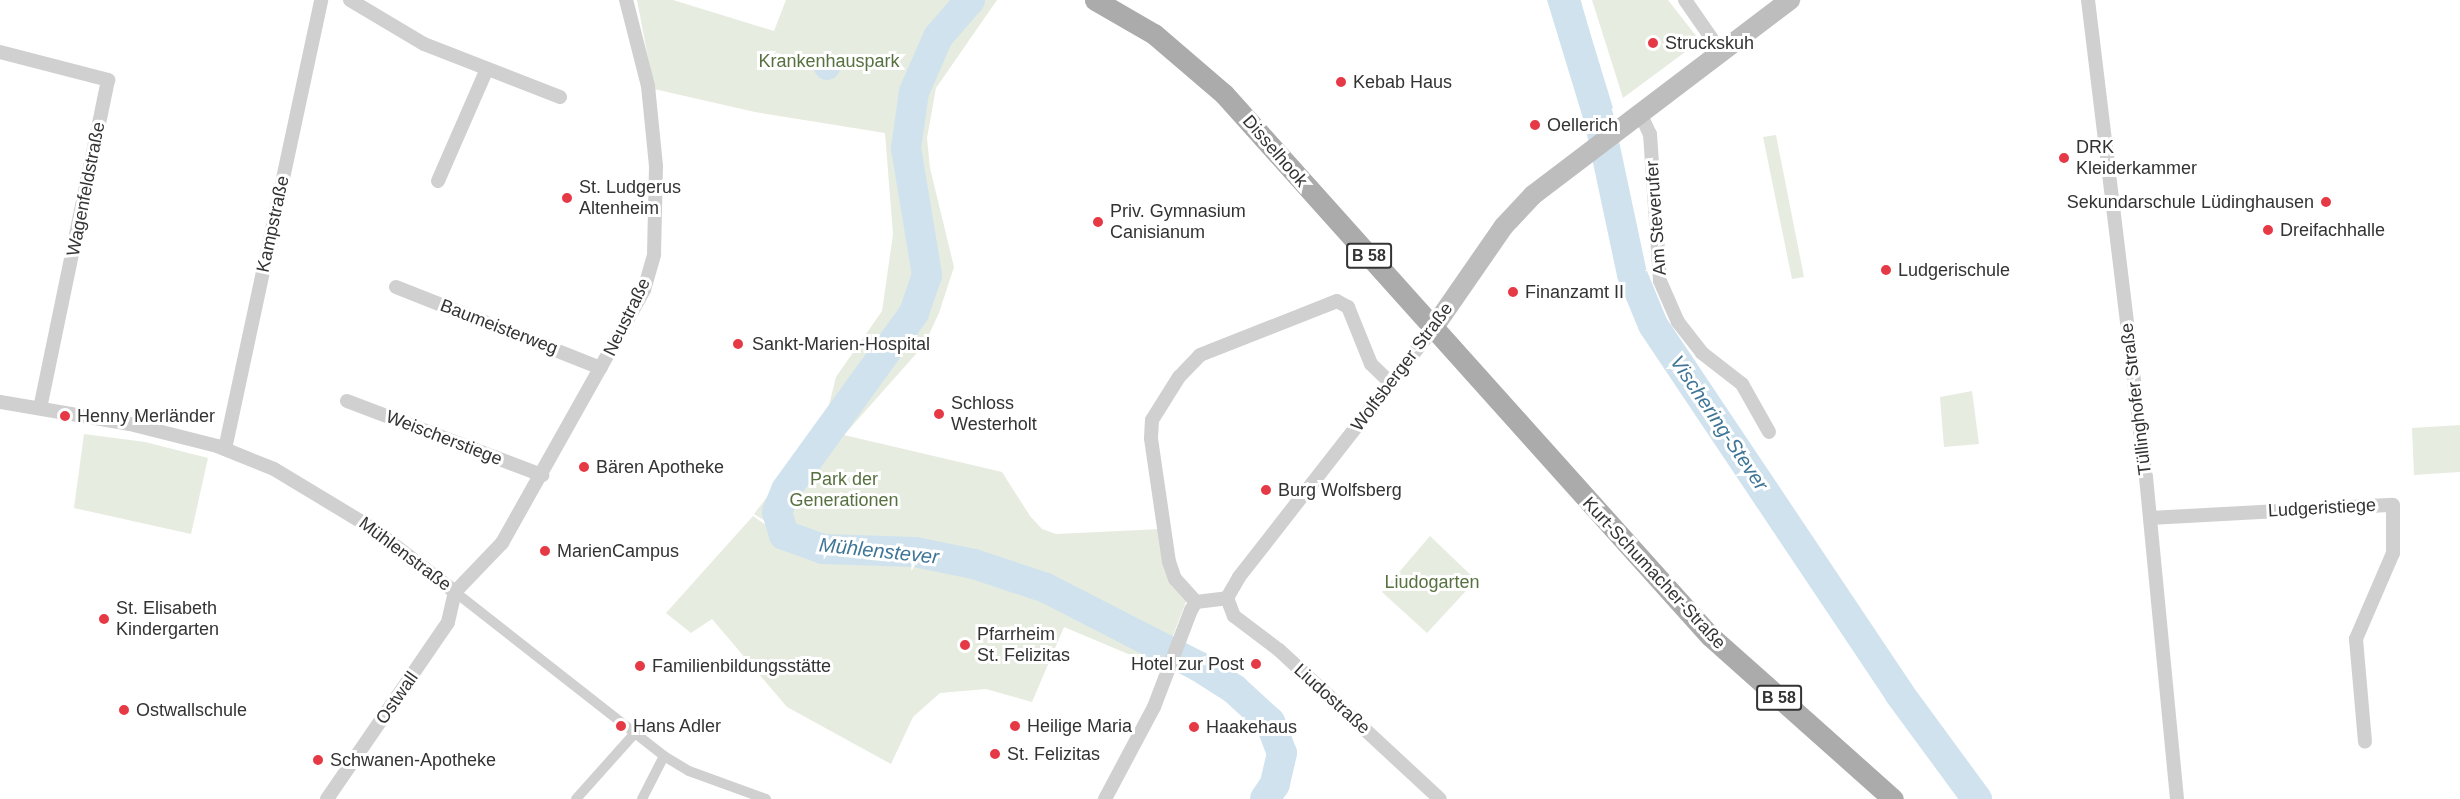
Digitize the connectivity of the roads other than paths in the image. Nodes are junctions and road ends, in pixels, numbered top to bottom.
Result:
1 (321, 0) edge
2 (350, 0) edge
3 (626, 0) edge
4 (1095, 0) edge
5 (1685, 0) edge
6 (1790, 0) edge
7 (2088, 0) edge
8 (0, 52) edge
9 (1721, 52) junction
10 (486, 71) junction
11 (560, 97) dead end
12 (1634, 117) junction
13 (438, 181) dead end
14 (396, 287) dead end
15 (1434, 327) junction
16 (601, 368) junction
17 (1391, 383) junction
18 (347, 401) dead end
19 (0, 402) edge
20 (40, 407) junction
21 (1769, 432) dead end
22 (225, 449) junction
23 (542, 475) junction
24 (2150, 518) junction
25 (456, 592) junction
26 (1227, 598) junction
27 (1196, 602) junction
28 (636, 732) junction
29 (2365, 742) dead end
30 (664, 756) junction
31 (327, 799) edge
32 (576, 799) edge
33 (642, 799) edge
34 (766, 799) edge
35 (1105, 799) edge
36 (1440, 799) edge
37 (1893, 799) edge
38 (2177, 799) edge

1 - 22 street, Kampstraße
2 - 10 street
3 - 16 street, Neustraße
4 - 15 main road, Disselhook / B 58
5 - 9 street
6 - 9 main road, Wolfsberger Straße
7 - 24 street, Tüllinghofer Straße
8 - 20 street, Wagenfeldstraße
9 - 12 main road, Wolfsberger Straße
10 - 11 street
10 - 13 street
12 - 15 main road, Wolfsberger Straße
12 - 21 street, Am Steverufer
14 - 16 street, Baumeisterweg
15 - 17 street, Wolfsberger Straße
15 - 37 main road, Kurt-Schumacher-Straße / B 58
16 - 23 street, Neustraße
17 - 26 street, Wolfsberger Straße
17 - 27 street
18 - 23 street, Weischerstiege
19 - 20 street, Mühlenstraße
20 - 22 street, Mühlenstraße
22 - 25 street, Mühlenstraße
23 - 25 street, Neustraße
24 - 29 street, Ludgeristiege
24 - 38 street, Tüllinghofer Straße
25 - 28 street, Mühlenstraße
25 - 31 street, Ostwall
26 - 27 street
26 - 36 street, Liudostraße
27 - 35 street
28 - 30 street, Mühlenstraße
28 - 32 street
30 - 33 street
30 - 34 street, Mühlenstraße

